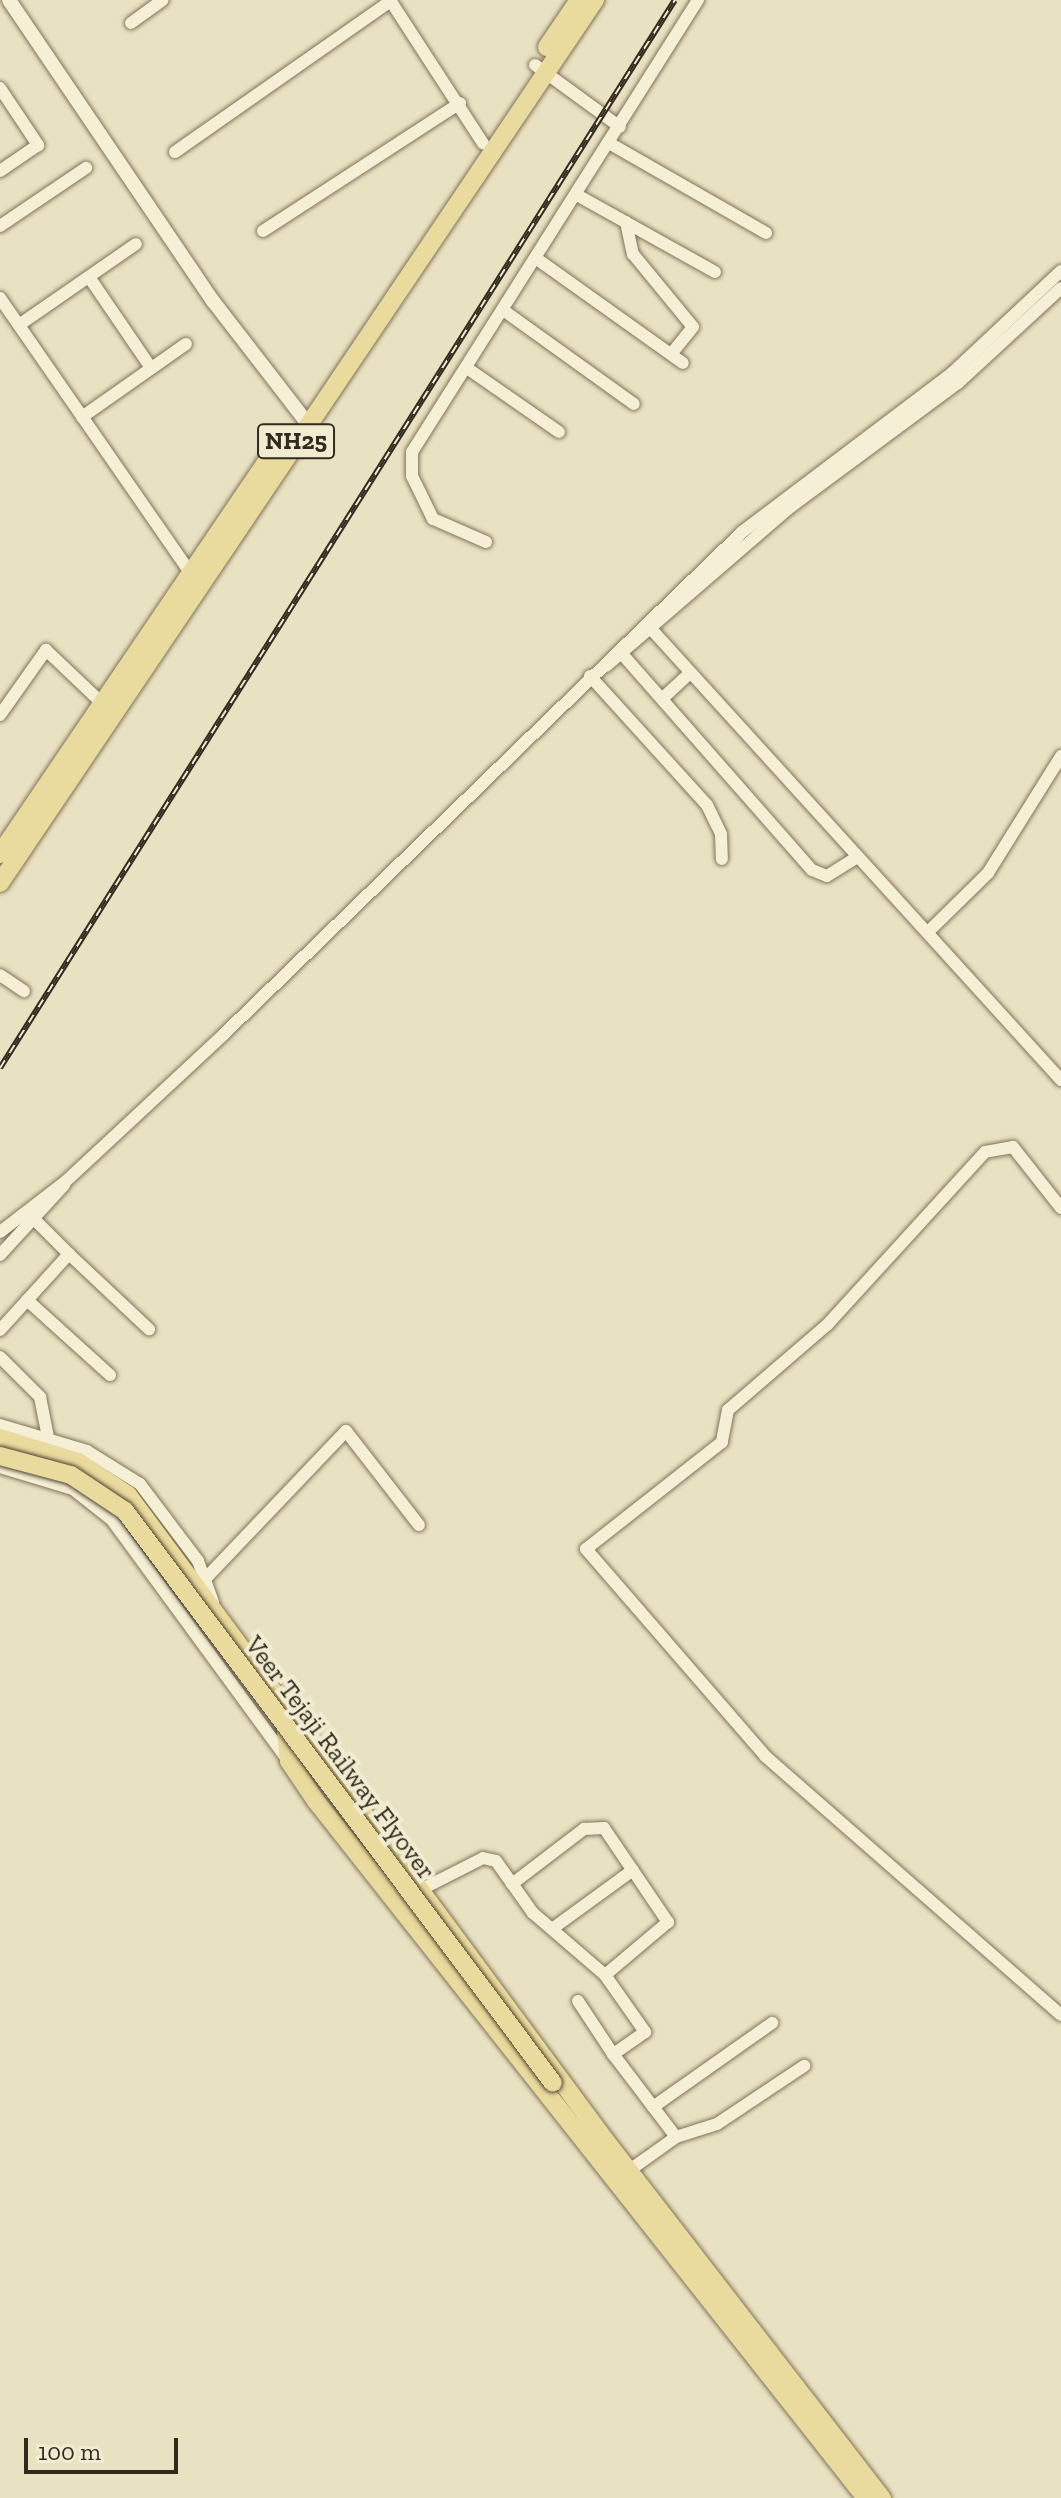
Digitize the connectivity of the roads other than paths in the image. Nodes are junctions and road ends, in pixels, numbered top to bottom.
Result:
1 (9, 0) edge
2 (163, 0) edge
3 (390, 0) edge
4 (579, 0) edge
5 (595, 0) edge
6 (698, 0) edge
7 (131, 23) dead end
8 (540, 69) junction
9 (0, 88) edge
10 (460, 103) junction
11 (620, 127) junction
12 (483, 143) junction
13 (609, 143) junction
14 (175, 152) dead end
15 (86, 168) dead end
16 (0, 171) edge
17 (577, 195) junction
18 (626, 222) junction
19 (0, 226) edge
20 (263, 231) dead end
21 (766, 233) dead end
22 (136, 244) dead end
23 (537, 259) junction
24 (1061, 271) edge
25 (715, 272) dead end
26 (89, 277) junction
27 (1061, 288) edge
28 (0, 298) edge
29 (503, 310) junction
30 (19, 325) junction
31 (186, 344) dead end
32 (671, 354) junction
33 (683, 363) dead end
34 (151, 368) junction
35 (467, 368) junction
36 (634, 404) dead end
37 (82, 417) junction
38 (304, 420) junction
39 (559, 432) dead end
40 (486, 542) dead end
41 (191, 574) junction
42 (653, 631) junction
43 (623, 655) junction
44 (690, 673) junction
45 (590, 676) junction
46 (663, 698) junction
47 (103, 704) junction
48 (0, 715) edge
49 (1061, 756) edge
50 (5, 852) edge
51 (858, 857) junction
52 (722, 859) dead end
53 (0, 883) edge
54 (928, 932) junction
55 (0, 975) edge
56 (24, 991) dead end
57 (1061, 1080) edge
58 (65, 1182) junction
59 (1061, 1208) edge
60 (37, 1222) junction
61 (0, 1232) edge
62 (69, 1254) junction
63 (0, 1255) edge
64 (27, 1300) junction
65 (149, 1329) dead end
66 (0, 1330) edge
67 (0, 1357) edge
68 (110, 1375) dead end
69 (0, 1425) edge
70 (48, 1437) junction
71 (0, 1438) edge
72 (0, 1456) edge
73 (0, 1467) edge
74 (419, 1525) dead end
75 (206, 1578) junction
76 (213, 1602) junction
77 (284, 1705) junction
78 (289, 1761) junction
79 (633, 1870) junction
80 (512, 1884) junction
81 (422, 1889) junction
82 (552, 1929) junction
83 (605, 1975) junction
84 (578, 2001) dead end
85 (1061, 2015) edge
86 (772, 2023) dead end
87 (613, 2054) junction
88 (804, 2066) dead end
89 (653, 2107) junction
90 (676, 2137) junction
91 (599, 2144) junction
92 (634, 2167) dead end
93 (866, 2498) edge
94 (882, 2498) edge

1 - 38 street
2 - 7 street
3 - 10 street
3 - 14 street
4 - 8 main road, NH25
5 - 8 main road, NH25
6 - 11 street
8 - 11 street
8 - 12 main road, NH25
8 - 38 main road, NH25
9 - 16 street
10 - 12 street
10 - 20 street
11 - 13 street
12 - 38 main road, NH25
13 - 17 street
13 - 21 street
15 - 19 street
17 - 18 street
17 - 23 street
18 - 25 street
18 - 32 street
22 - 26 street
23 - 29 street
23 - 32 street
24 - 45 street
26 - 30 street
26 - 34 street
27 - 42 street
28 - 30 street
29 - 35 street
29 - 36 street
30 - 37 street
31 - 34 street
32 - 33 street
34 - 37 street
35 - 39 street
35 - 40 street
37 - 41 street
38 - 41 main road, NH25
38 - 50 main road, NH25
41 - 47 main road, NH25
42 - 43 street
42 - 44 street
43 - 45 street
43 - 46 street
44 - 46 street
44 - 51 street
45 - 52 street
45 - 58 street
46 - 51 street
47 - 48 street
47 - 50 main road, NH25
49 - 54 street
50 - 53 main road, NH25
51 - 54 street
54 - 57 street
55 - 56 street
58 - 60 street
58 - 61 street
59 - 85 street
60 - 62 street
60 - 63 street
62 - 64 street
62 - 65 street
64 - 66 street
64 - 68 street
67 - 70 street
69 - 70 street
70 - 75 street
71 - 76 main road
72 - 91 main road, Veer Tejaji Railway Flyover, bridge
73 - 78 street
74 - 75 street
75 - 76 street
76 - 77 main road
77 - 78 main road
77 - 81 main road
78 - 91 main road
79 - 80 street
79 - 82 street
79 - 83 street
80 - 81 street
80 - 82 street
81 - 91 main road
82 - 83 street
83 - 87 street
84 - 87 street
86 - 89 street
87 - 89 street
88 - 90 street
89 - 90 street
90 - 92 street
91 - 93 main road
91 - 94 main road

